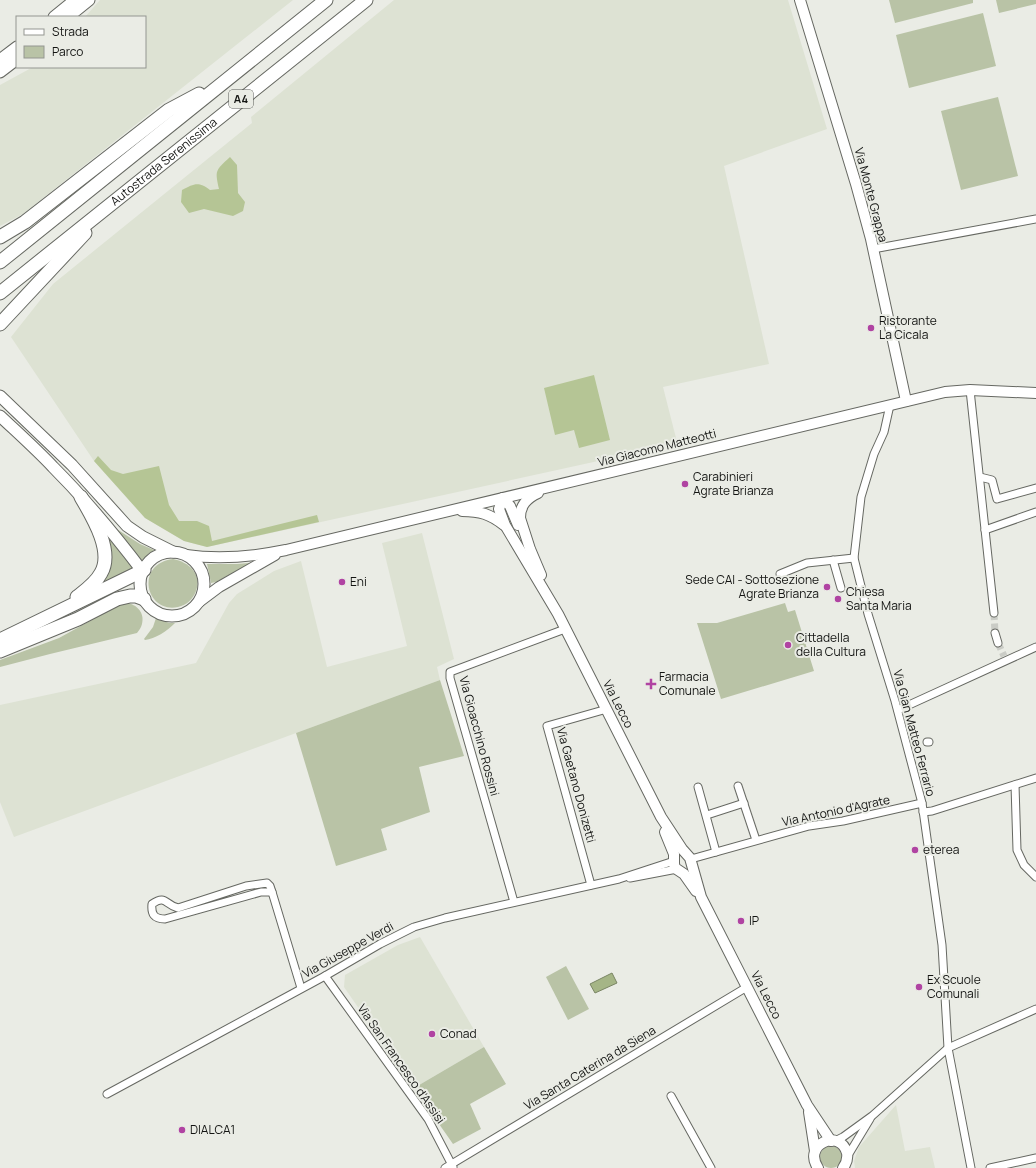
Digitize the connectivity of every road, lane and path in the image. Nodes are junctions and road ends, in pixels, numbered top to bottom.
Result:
1 (75, 0) edge
2 (89, 0) edge
3 (326, 0) edge
4 (366, 0) edge
5 (800, 0) edge
6 (55, 16) edge
7 (69, 16) edge
8 (16, 48) edge
9 (16, 48) edge
10 (0, 56) edge
11 (0, 60) edge
12 (16, 60) edge
13 (0, 72) edge
14 (228, 78) junction
15 (117, 199) junction
16 (1036, 219) edge
17 (0, 237) edge
18 (873, 249) junction
19 (0, 262) edge
20 (0, 294) edge
21 (0, 324) edge
22 (970, 390) junction
23 (1036, 393) edge
24 (0, 396) edge
25 (906, 401) junction
26 (890, 405) junction
27 (0, 416) edge
28 (980, 477) junction
29 (552, 486) junction
30 (1036, 488) edge
31 (81, 497) junction
32 (503, 498) junction
33 (444, 512) junction
34 (1036, 512) edge
35 (505, 525) junction
36 (985, 530) junction
37 (530, 549) junction
38 (286, 550) junction
39 (173, 552) junction
40 (186, 555) junction
41 (854, 558) junction
42 (833, 560) junction
43 (143, 571) junction
44 (780, 574) dead end
45 (841, 588) dead end
46 (144, 599) junction
47 (199, 602) junction
48 (552, 603) junction
49 (56, 613) junction
50 (994, 613) tunnel mouth
51 (565, 629) junction
52 (995, 633) tunnel mouth
53 (0, 640) edge
54 (998, 643) tunnel mouth
55 (1036, 647) edge
56 (0, 651) edge
57 (606, 709) junction
58 (898, 710) junction
59 (1036, 778) edge
60 (1015, 785) junction
61 (738, 786) dead end
62 (698, 788) dead end
63 (744, 803) junction
64 (922, 803) junction
65 (923, 812) junction
66 (706, 815) junction
67 (661, 817) junction
68 (756, 840) junction
69 (716, 852) junction
70 (689, 859) junction
71 (676, 865) junction
72 (1036, 877) edge
73 (591, 885) junction
74 (272, 892) junction
75 (701, 897) junction
76 (514, 902) junction
77 (325, 976) junction
78 (747, 987) junction
79 (301, 988) junction
80 (1036, 1009) edge
81 (948, 1048) junction
82 (107, 1094) dead end
83 (671, 1096) dead end
84 (807, 1105) junction
85 (872, 1116) junction
86 (833, 1141) junction
87 (1036, 1158) edge
88 (814, 1162) edge
89 (846, 1163) edge
90 (453, 1166) edge
91 (445, 1168) edge
92 (711, 1168) edge
93 (971, 1168) edge
94 (990, 1168) edge

1 - 6 main road
2 - 7 main road
3 - 14 highway, Autostrada Serenissima / A4
4 - 15 highway, Autostrada Serenissima / A4
5 - 18 street, Via Monte Grappa
8 - 10 street
9 - 11 main road
12 - 13 main road
14 - 17 highway
14 - 19 highway, Autostrada Serenissima / A4
15 - 20 highway, Autostrada Serenissima / A4
15 - 21 highway
16 - 18 street
18 - 25 street, Via Monte Grappa
22 - 23 street, Via Giacomo Matteotti
22 - 25 street, Via Giacomo Matteotti
22 - 28 street
24 - 39 main road
25 - 26 street, Via Giacomo Matteotti
26 - 29 street, Via Giacomo Matteotti
26 - 41 street, Via Gian Matteo Ferrario
27 - 31 main road
28 - 30 street
28 - 36 street
29 - 32 street, Via Giacomo Matteotti
29 - 37 street, Via Lecco
31 - 43 main road
31 - 49 highway
32 - 33 street, Via Giacomo Matteotti
32 - 35 street, Via Lecco
32 - 37 street, Via Lecco
33 - 35 street, Via Lecco
33 - 38 street, Via Giacomo Matteotti
34 - 36 street
35 - 48 street, Via Lecco
36 - 50 street
37 - 48 street, Via Lecco
38 - 40 street, Via Giacomo Matteotti
38 - 47 street, Via Giacomo Matteotti
39 - 40 main road
39 - 43 main road
40 - 47 main road
41 - 42 street
41 - 58 street, Via Gian Matteo Ferrario
42 - 44 street
42 - 45 street
43 - 46 main road
43 - 49 highway
46 - 47 main road
46 - 56 highway
48 - 51 street, Via Lecco
49 - 53 highway
51 - 57 street, Via Lecco
51 - 76 street, Via Gioacchino Rossini
52 - 54 street
55 - 58 street
57 - 67 street, Via Lecco
57 - 73 street, Via Gaetano Donizetti
58 - 64 street, Via Gian Matteo Ferrario
59 - 60 street
60 - 65 street
60 - 72 street
61 - 63 street
62 - 66 street
63 - 66 street
63 - 68 street
64 - 65 street, Via Gian Matteo Ferrario
64 - 68 street, Via Antonio d'Agrate
65 - 81 street, Via Gian Matteo Ferrario
66 - 69 street
67 - 70 street, Via Lecco
67 - 71 street, Via Lecco
68 - 69 street, Via Antonio d'Agrate
69 - 70 street, Via Antonio d'Agrate
70 - 71 street
70 - 71 street
70 - 75 street, Via Lecco
71 - 73 street, Via Giuseppe Verdi
71 - 75 street, Via Lecco
73 - 76 street, Via Giuseppe Verdi
74 - 74 street
74 - 79 street
75 - 78 street, Via Lecco
76 - 77 street, Via Giuseppe Verdi
77 - 79 street, Via Giuseppe Verdi
77 - 90 street, Via San Francesco d'Assisi
78 - 84 street, Via Lecco
78 - 90 street, Via Santa Caterina da Siena
79 - 82 street, Via Giuseppe Verdi
80 - 81 street
81 - 85 street
81 - 93 street, Via Gian Matteo Ferrario
83 - 92 street
84 - 86 street, Via Lecco
84 - 88 street, Via Lecco
85 - 86 street
85 - 89 street
86 - 88 street
86 - 89 street, Via Lecco
87 - 94 street
90 - 91 street, Via Santa Caterina da Siena

